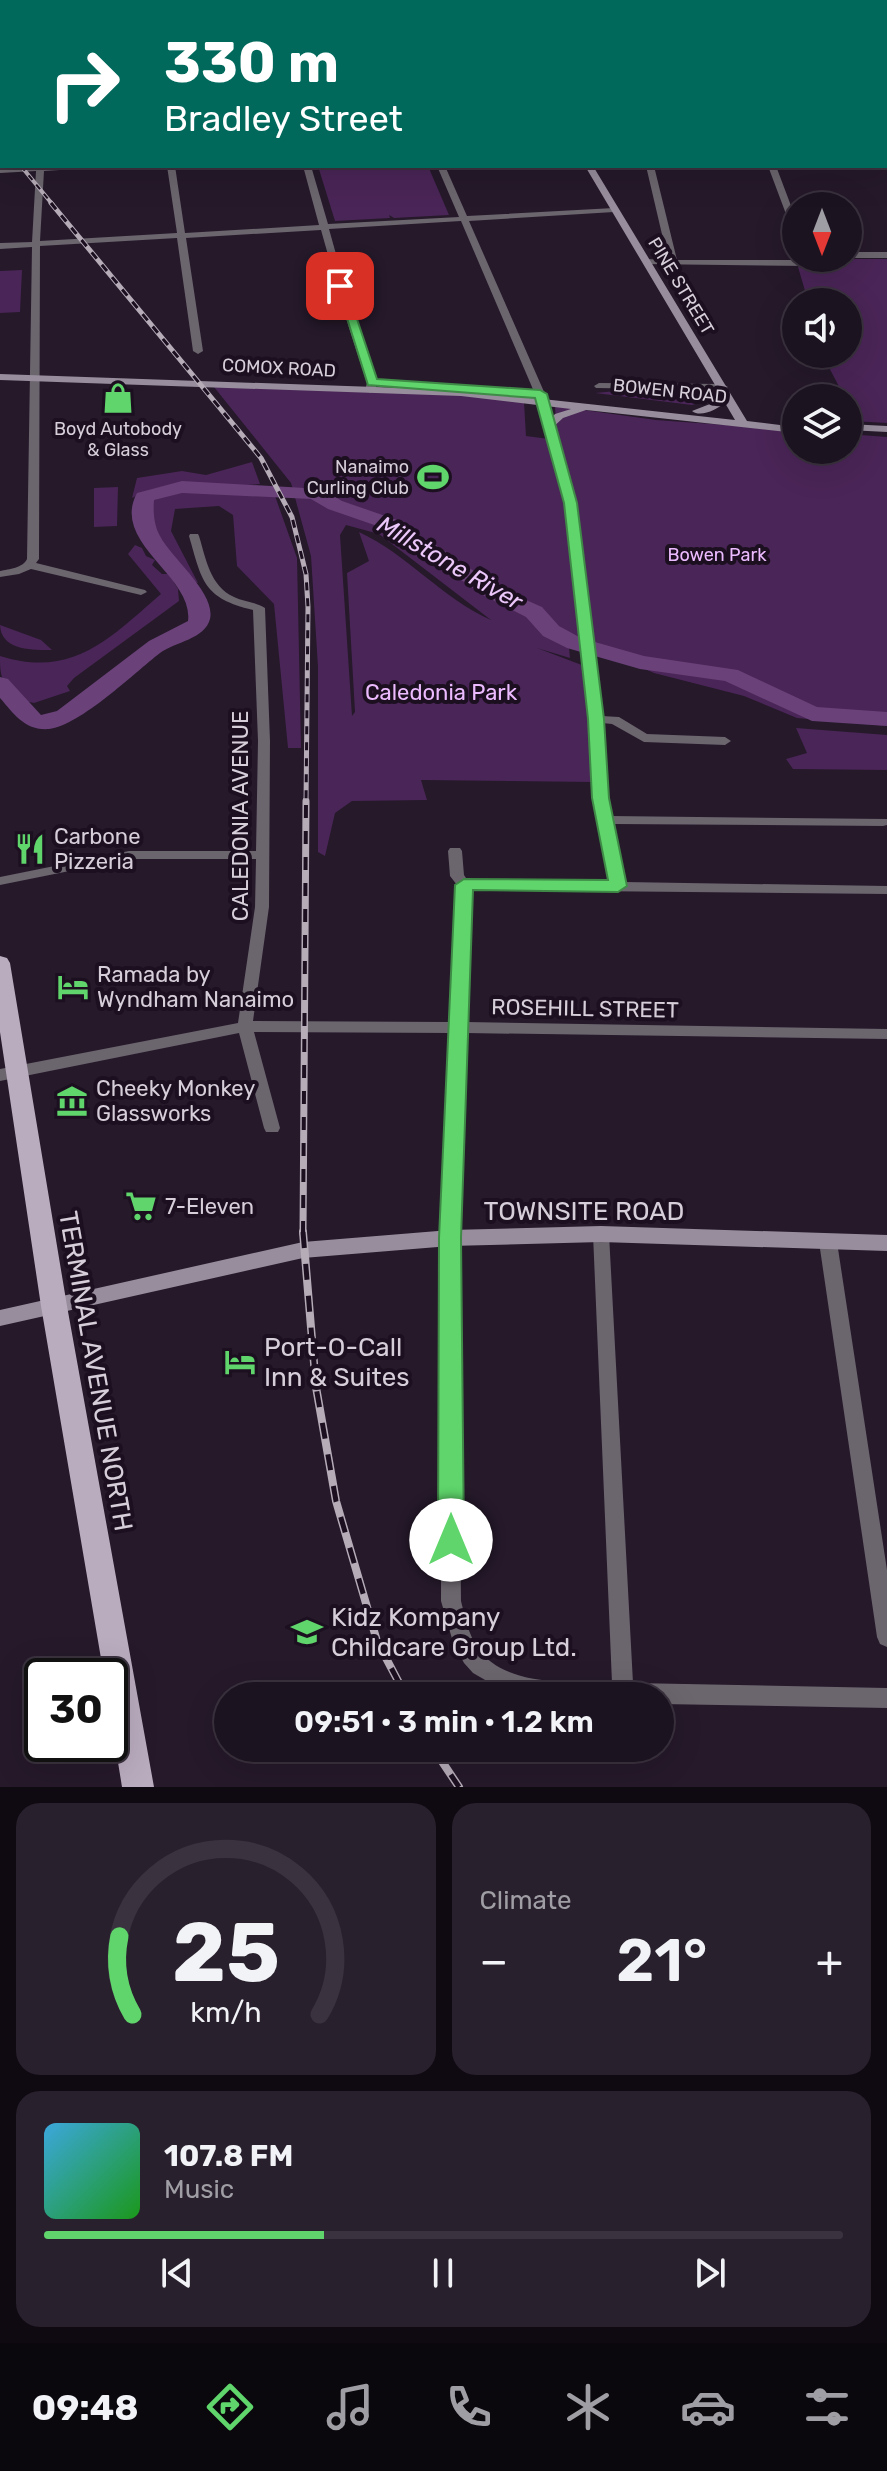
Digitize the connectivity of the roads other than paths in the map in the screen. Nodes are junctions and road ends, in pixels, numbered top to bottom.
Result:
1 (30, 168) edge
2 (40, 168) edge
3 (171, 168) edge
4 (308, 168) edge
5 (442, 168) edge
6 (590, 168) edge
7 (650, 168) edge
8 (773, 168) edge
9 (0, 171) edge
10 (782, 193) edge
11 (614, 210) junction
12 (464, 219) junction
13 (323, 227) junction
14 (181, 235) junction
15 (36, 244) junction
16 (0, 246) edge
17 (862, 255) edge
18 (887, 255) edge
19 (646, 262) junction
20 (673, 262) junction
21 (782, 263) edge
22 (198, 351) dead end
23 (0, 377) edge
24 (34, 379) junction
25 (371, 386) junction
26 (599, 386) dead end
27 (725, 392) junction
28 (541, 398) junction
29 (595, 407) junction
30 (698, 411) junction
31 (742, 421) junction
32 (782, 422) edge
33 (551, 426) junction
34 (782, 428) edge
35 (862, 429) edge
36 (887, 432) edge
37 (862, 433) edge
38 (194, 536) dead end
39 (30, 565) junction
40 (0, 574) edge
41 (141, 592) dead end
42 (596, 719) junction
43 (725, 741) dead end
44 (606, 820) junction
45 (883, 822) dead end
46 (455, 851) dead end
47 (263, 855) junction
48 (0, 881) edge
49 (464, 885) junction
50 (618, 886) junction
51 (887, 890) edge
52 (0, 963) edge
53 (245, 1027) junction
54 (458, 1028) junction
55 (887, 1034) edge
56 (8, 1073) edge
57 (272, 1128) dead end
58 (601, 1234) junction
59 (450, 1238) junction
60 (828, 1242) junction
61 (887, 1243) edge
62 (54, 1306) junction
63 (0, 1318) edge
64 (887, 1637) edge
65 (508, 1682) edge
66 (622, 1682) edge
67 (674, 1694) edge
68 (887, 1698) edge
69 (138, 1787) edge

1 - 9 street
2 - 15 street
3 - 14 street
4 - 13 street
5 - 12 street
6 - 11 main road, PINE STREET
7 - 20 street
8 - 10 street
11 - 12 street
11 - 19 main road, PINE STREET
12 - 13 street
12 - 28 street
13 - 14 street
13 - 25 street
14 - 15 street
14 - 22 street
15 - 16 street
15 - 24 street
17 - 18 street
19 - 20 street
19 - 27 main road, PINE STREET
20 - 21 street
23 - 24 main road, COMOX ROAD
24 - 25 main road, COMOX ROAD
24 - 39 street
25 - 28 main road, COMOX ROAD
26 - 27 street
27 - 30 main road
27 - 31 main road, PINE STREET
28 - 29 main road, BOWEN ROAD
28 - 30 main road, BOWEN ROAD
28 - 33 street
29 - 31 main road, BOWEN ROAD
29 - 33 main road
30 - 31 main road, BOWEN ROAD
31 - 32 main road, BOWEN ROAD
31 - 34 main road, BOWEN ROAD
33 - 42 street
35 - 36 main road
36 - 37 main road
38 - 47 street, CALEDONIA AVENUE
39 - 40 street
39 - 41 street
42 - 43 street
42 - 44 street
44 - 45 street
44 - 50 street
46 - 49 street
47 - 48 street
47 - 53 street, CALEDONIA AVENUE
49 - 50 street
49 - 54 street
50 - 51 street
52 - 56 main road, TERMINAL AVENUE NORTH
53 - 54 street, ROSEHILL STREET
53 - 56 street, ROSEHILL STREET
53 - 57 street, CALEDONIA AVENUE
54 - 55 street, ROSEHILL STREET
54 - 59 street
56 - 62 main road, TERMINAL AVENUE NORTH
58 - 59 main road, TOWNSITE ROAD
58 - 60 main road, TOWNSITE ROAD
58 - 66 street
59 - 62 main road, TOWNSITE ROAD
59 - 65 street
60 - 61 main road, TOWNSITE ROAD
60 - 64 street
62 - 63 main road, TOWNSITE ROAD
62 - 69 main road, TERMINAL AVENUE NORTH
67 - 68 street

